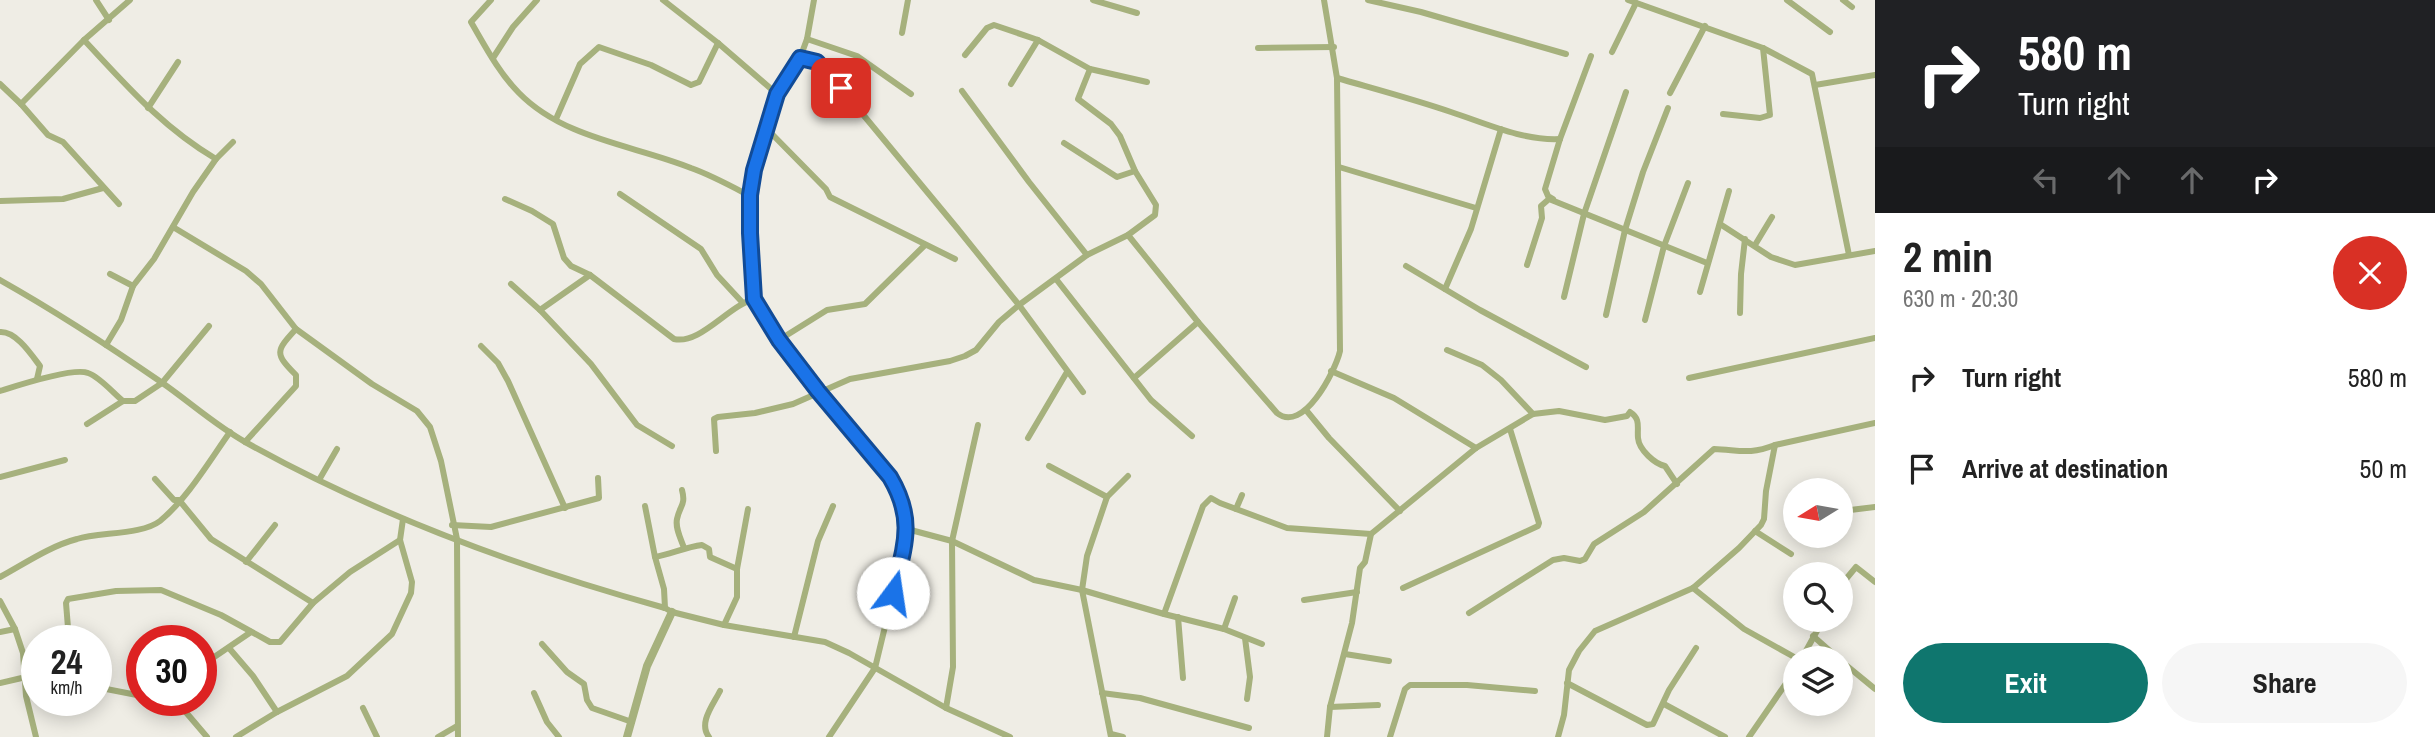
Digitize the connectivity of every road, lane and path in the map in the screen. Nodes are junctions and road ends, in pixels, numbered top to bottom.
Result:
1 (96, 0) edge
2 (130, 0) edge
3 (491, 0) edge
4 (537, 0) edge
5 (663, 0) edge
6 (814, 0) edge
7 (908, 0) edge
8 (1093, 0) edge
9 (1324, 0) edge
10 (1368, 0) edge
11 (1628, 0) edge
12 (1787, 0) edge
13 (1843, 0) edge
14 (1636, 3) junction
15 (1799, 3) edge
16 (1852, 7) dead end
17 (1137, 13) dead end
18 (109, 20) junction
19 (1705, 26) junction
20 (1830, 32) dead end
21 (902, 33) dead end
22 (807, 38) junction
23 (84, 40) junction
24 (1038, 40) junction
25 (718, 43) junction
26 (1334, 47) junction
27 (1258, 48) dead end
28 (1763, 48) junction
29 (1612, 52) dead end
30 (1566, 54) dead end
31 (965, 55) dead end
32 (1591, 56) dead end
33 (493, 58) junction
34 (800, 58) junction
35 (178, 62) dead end
36 (1090, 69) junction
37 (1875, 75) edge
38 (1337, 78) junction
39 (1147, 82) dead end
40 (0, 84) edge
41 (1011, 84) dead end
42 (1815, 85) junction
43 (962, 91) dead end
44 (1626, 92) dead end
45 (1670, 93) dead end
46 (777, 94) junction
47 (911, 94) dead end
48 (22, 104) junction
49 (148, 108) junction
50 (1668, 108) dead end
51 (1723, 114) dead end
52 (556, 119) junction
53 (767, 129) junction
54 (1501, 129) junction
55 (1560, 139) junction
56 (233, 142) dead end
57 (1064, 143) dead end
58 (216, 159) junction
59 (1339, 167) junction
60 (1135, 171) junction
61 (1688, 183) dead end
62 (103, 188) junction
63 (1729, 191) dead end
64 (620, 194) dead end
65 (750, 195) junction
66 (505, 200) dead end
67 (0, 201) edge
68 (119, 204) dead end
69 (1560, 204) junction
70 (1476, 208) junction
71 (1584, 214) junction
72 (1772, 217) dead end
73 (1720, 225) junction
74 (173, 227) junction
75 (1625, 230) junction
76 (1128, 235) junction
77 (1745, 239) junction
78 (925, 245) junction
79 (1755, 245) junction
80 (1664, 246) junction
81 (1875, 251) edge
82 (1087, 255) junction
83 (1849, 255) junction
84 (955, 259) dead end
85 (1707, 263) junction
86 (1527, 265) dead end
87 (1406, 266) dead end
88 (110, 274) dead end
89 (590, 275) junction
90 (1056, 279) junction
91 (0, 280) edge
92 (512, 284) dead end
93 (133, 286) junction
94 (1445, 289) junction
95 (1700, 292) dead end
96 (1564, 297) dead end
97 (754, 299) junction
98 (742, 302) junction
99 (1019, 306) junction
100 (540, 310) junction
101 (1740, 313) dead end
102 (1606, 315) dead end
103 (1645, 320) dead end
104 (1198, 322) junction
105 (209, 326) dead end
106 (296, 329) junction
107 (0, 332) edge
108 (1875, 338) edge
109 (779, 340) junction
110 (106, 345) junction
111 (481, 346) dead end
112 (1447, 350) dead end
113 (1586, 367) dead end
114 (1067, 372) junction
115 (1331, 372) junction
116 (1134, 378) junction
117 (1689, 378) dead end
118 (37, 379) junction
119 (162, 383) junction
120 (0, 391) edge
121 (818, 391) junction
122 (1083, 392) dead end
123 (123, 401) junction
124 (1306, 410) junction
125 (1533, 414) junction
126 (1875, 423) edge
127 (87, 424) dead end
128 (978, 425) dead end
129 (1510, 429) junction
130 (230, 432) junction
131 (1192, 436) dead end
132 (1028, 439) dead end
133 (244, 442) junction
134 (1775, 445) junction
135 (672, 446) dead end
136 (1476, 448) junction
137 (337, 449) dead end
138 (716, 451) dead end
139 (65, 460) dead end
140 (1049, 466) dead end
141 (1128, 476) dead end
142 (0, 477) edge
143 (598, 478) dead end
144 (155, 479) dead end
145 (319, 480) junction
146 (1676, 484) junction
147 (682, 490) dead end
148 (1242, 495) dead end
149 (1107, 497) junction
150 (179, 500) junction
151 (645, 506) dead end
152 (833, 506) dead end
153 (1875, 507) edge
154 (565, 508) junction
155 (748, 509) dead end
156 (1236, 509) junction
157 (1853, 510) edge
158 (1400, 511) junction
159 (403, 519) junction
160 (275, 525) dead end
161 (452, 525) junction
162 (906, 529) junction
163 (1755, 531) junction
164 (1371, 534) junction
165 (457, 539) junction
166 (400, 540) junction
167 (953, 541) junction
168 (684, 548) junction
169 (1791, 554) dead end
170 (655, 557) junction
171 (246, 562) junction
172 (737, 569) junction
173 (1853, 571) edge
174 (0, 577) edge
175 (1875, 582) edge
176 (1403, 588) dead end
177 (1693, 588) junction
178 (1082, 590) junction
179 (1357, 592) junction
180 (1235, 598) dead end
181 (1304, 600) dead end
182 (0, 601) edge
183 (313, 603) junction
184 (668, 610) junction
185 (1469, 613) dead end
186 (1164, 614) junction
187 (1178, 617) junction
188 (68, 625) edge
189 (724, 625) junction
190 (16, 629) junction
191 (1224, 629) junction
192 (0, 632) edge
193 (251, 632) junction
194 (1816, 632) edge
195 (1813, 636) junction
196 (794, 638) junction
197 (1245, 638) junction
198 (542, 644) dead end
199 (1262, 644) dead end
200 (21, 646) edge
201 (1808, 646) edge
202 (1825, 646) edge
203 (229, 648) junction
204 (1696, 648) dead end
205 (1783, 651) edge
206 (1345, 654) junction
207 (217, 656) edge
208 (1389, 661) dead end
209 (875, 668) junction
210 (1853, 670) edge
211 (21, 678) edge
212 (1182, 678) dead end
213 (1567, 682) junction
214 (0, 683) edge
215 (1783, 688) edge
216 (1875, 689) edge
217 (720, 691) dead end
218 (1535, 691) dead end
219 (534, 693) dead end
220 (1102, 693) junction
221 (1247, 699) dead end
222 (1664, 704) junction
223 (1378, 705) dead end
224 (1330, 707) junction
225 (363, 708) dead end
226 (946, 708) junction
227 (277, 712) junction
228 (31, 716) edge
229 (189, 716) edge
230 (632, 722) junction
231 (457, 726) junction
232 (1249, 727) dead end
233 (1111, 736) edge
234 (36, 737) edge
235 (207, 737) edge
236 (236, 737) edge
237 (377, 737) edge
238 (438, 737) edge
239 (458, 737) edge
240 (559, 737) edge
241 (627, 737) edge
242 (709, 737) edge
243 (829, 737) edge
244 (1010, 737) edge
245 (1122, 737) edge
246 (1327, 737) edge
247 (1390, 737) edge
248 (1558, 737) edge
249 (1725, 737) edge
250 (1749, 737) edge

1 - 18 street
2 - 18 street
3 - 33 street
4 - 33 street
5 - 25 street
6 - 22 street
7 - 21 street
8 - 17 street
9 - 26 street
10 - 30 street
11 - 14 street
12 - 15 street
13 - 16 street
14 - 19 street
14 - 29 street
15 - 20 street
18 - 23 street
19 - 28 street
19 - 45 street
22 - 34 street
22 - 47 street
23 - 48 street
23 - 49 street
24 - 31 street
24 - 36 street
24 - 41 street
25 - 46 street
25 - 52 street
26 - 27 street
26 - 38 street
28 - 42 street
28 - 51 street
32 - 55 street
33 - 52 street
34 - 46 street
34 - 99 street
35 - 49 street
36 - 39 street
36 - 60 street
37 - 42 street
38 - 54 street
38 - 59 street
40 - 48 street
42 - 83 street
43 - 82 street
44 - 71 street
46 - 53 street
48 - 62 street
49 - 58 street
50 - 75 street
52 - 65 street
53 - 65 street
53 - 78 street
54 - 55 street
54 - 70 street
55 - 69 street
56 - 58 street
57 - 60 street
58 - 74 street
59 - 70 street
59 - 115 street
60 - 76 street
61 - 80 street
62 - 67 street
62 - 68 street
63 - 73 street
64 - 98 street
65 - 97 street
66 - 89 street
69 - 71 street
69 - 86 street
70 - 94 street
71 - 75 street
71 - 96 street
72 - 79 street
73 - 77 street
73 - 85 street
74 - 93 street
74 - 106 street
75 - 80 street
75 - 102 street
76 - 82 street
76 - 104 street
77 - 79 street
77 - 101 street
78 - 84 street
78 - 109 street
79 - 83 street
80 - 85 street
80 - 103 street
81 - 83 street
82 - 90 street
85 - 95 street
87 - 94 street
88 - 93 street
89 - 98 street
89 - 100 street
90 - 99 street
90 - 116 street
91 - 110 street
92 - 100 street
93 - 110 street
94 - 113 street
97 - 98 street
97 - 109 street
99 - 114 street
99 - 121 street
100 - 135 street
104 - 116 street
104 - 124 street
105 - 119 street
106 - 133 street
106 - 161 street
107 - 118 street
108 - 117 street
109 - 121 street
110 - 119 street
111 - 154 street
112 - 125 street
114 - 122 street
114 - 132 street
115 - 124 street
115 - 136 street
116 - 131 street
118 - 120 street
118 - 123 street
119 - 123 street
119 - 130 street
121 - 138 street
121 - 162 street
123 - 127 street
124 - 158 street
125 - 129 street
125 - 146 street
126 - 134 street
128 - 167 street
129 - 136 street
129 - 176 street
130 - 133 street
130 - 150 street
133 - 145 street
134 - 146 street
134 - 163 street
136 - 158 street
137 - 145 street
139 - 142 street
140 - 149 street
141 - 149 street
143 - 154 street
144 - 150 street
145 - 159 street
146 - 185 street
147 - 168 street
148 - 156 street
149 - 178 street
150 - 171 street
150 - 174 street
151 - 170 street
152 - 196 street
153 - 157 street
154 - 161 street
155 - 172 street
156 - 164 street
156 - 186 street
158 - 164 street
159 - 165 street
159 - 166 street
160 - 171 street
161 - 165 street
162 - 167 street
162 - 209 street
163 - 169 street
163 - 177 street
164 - 179 street
165 - 184 street
165 - 231 street
166 - 183 street
166 - 227 street
167 - 178 street
167 - 226 street
168 - 170 street
168 - 172 street
170 - 184 street
171 - 183 street
172 - 189 street
173 - 175 street
177 - 205 street
177 - 213 street
178 - 186 street
178 - 220 street
179 - 181 street
179 - 206 street
180 - 191 street
182 - 190 street
183 - 193 street
184 - 189 street
184 - 230 street
186 - 187 street
187 - 191 street
187 - 212 street
188 - 193 street
189 - 196 street
190 - 192 street
190 - 200 street
191 - 197 street
193 - 203 street
194 - 195 street
195 - 201 street
195 - 202 street
196 - 209 street
197 - 199 street
197 - 221 street
198 - 230 street
203 - 207 street
203 - 227 street
204 - 222 street
206 - 208 street
206 - 224 street
209 - 226 street
209 - 243 street
210 - 216 street
211 - 214 street
213 - 222 street
213 - 248 street
215 - 250 street
217 - 242 street
218 - 247 street
219 - 240 street
220 - 232 street
220 - 233 street
222 - 249 street
223 - 224 street
224 - 246 street
225 - 237 street
226 - 244 street
227 - 236 street
228 - 234 street
229 - 235 street
230 - 241 street
231 - 238 street
231 - 239 street
233 - 245 street

